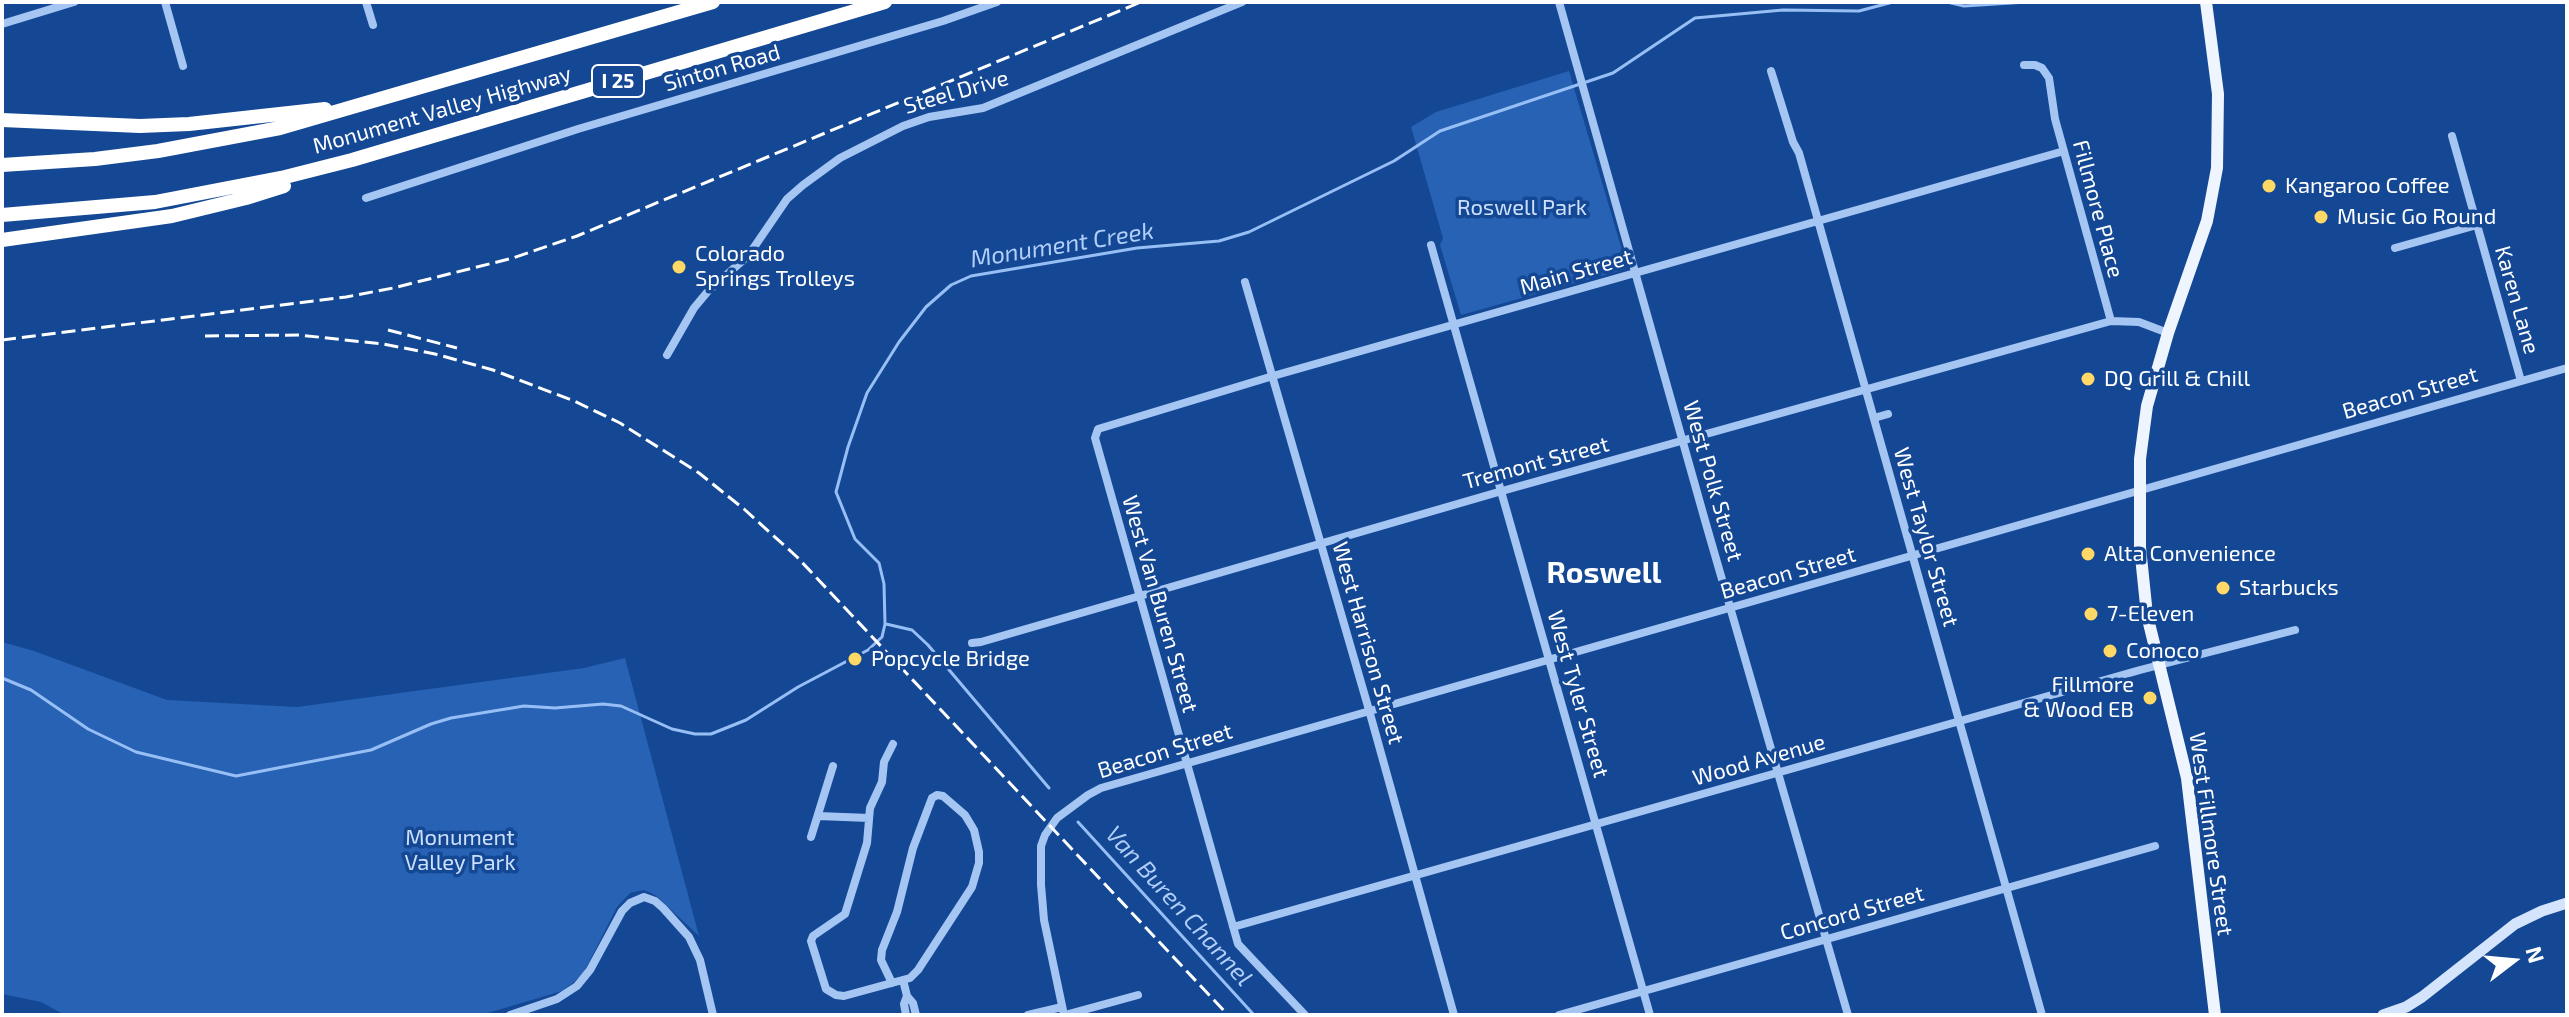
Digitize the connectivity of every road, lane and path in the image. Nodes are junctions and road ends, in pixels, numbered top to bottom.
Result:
1 (74, 2) edge
2 (165, 2) edge
3 (366, 2) edge
4 (713, 2) edge
5 (885, 2) edge
6 (997, 2) edge
7 (1242, 2) edge
8 (1559, 2) edge
9 (2206, 2) edge
10 (2, 24) edge
11 (373, 25) dead end
12 (2024, 65) dead end
13 (183, 66) dead end
14 (1771, 71) dead end
15 (396, 96) junction
16 (2, 120) edge
17 (2452, 136) dead end
18 (2064, 151) junction
19 (352, 160) junction
20 (2, 165) edge
21 (366, 198) dead end
22 (2, 215) edge
23 (1819, 222) junction
24 (2477, 225) junction
25 (2, 240) edge
26 (1431, 245) dead end
27 (2395, 248) dead end
28 (1637, 274) junction
29 (1245, 282) dead end
30 (2111, 321) junction
31 (1455, 325) junction
32 (2168, 333) junction
33 (667, 355) dead end
34 (2567, 368) edge
35 (1273, 376) junction
36 (2521, 381) junction
37 (1866, 389) junction
38 (1888, 414) dead end
39 (1874, 418) junction
40 (1098, 429) joint
41 (1683, 441) junction
42 (2140, 490) junction
43 (1502, 491) junction
44 (1321, 543) junction
45 (1912, 555) junction
46 (1139, 596) junction
47 (1730, 608) junction
48 (2295, 630) dead end
49 (972, 643) dead end
50 (1550, 660) junction
51 (2159, 666) junction
52 (1369, 710) junction
53 (1958, 722) junction
54 (893, 744) dead end
55 (1186, 763) junction
56 (833, 766) dead end
57 (1779, 773) junction
58 (818, 816) junction
59 (869, 818) junction
60 (1597, 824) junction
61 (811, 837) dead end
62 (2155, 846) dead end
63 (1415, 876) junction
64 (2007, 889) junction
65 (2567, 903) edge
66 (1233, 927) junction
67 (1826, 939) junction
68 (903, 980) junction
69 (892, 983) junction
70 (1643, 991) junction
71 (1138, 995) dead end
72 (907, 996) junction
73 (1064, 1012) edge
74 (510, 1015) edge
75 (713, 1015) edge
76 (906, 1015) edge
77 (916, 1015) edge
78 (1028, 1015) edge
79 (1305, 1015) edge
80 (1454, 1015) edge
81 (1559, 1015) edge
82 (1650, 1015) edge
83 (1848, 1015) edge
84 (2042, 1015) edge
85 (2215, 1015) edge
86 (2383, 1015) edge

1 - 10 street
2 - 13 street
3 - 11 street
4 - 15 highway, Monument Valley Highway / I 25
5 - 19 highway, Monument Valley Highway / I 25
6 - 21 street, Sinton Road
7 - 33 street, Steel Drive
8 - 28 street, West Polk Street
9 - 32 main road, West Fillmore Street
12 - 18 street, Fillmore Place
14 - 23 street, West Taylor Street
15 - 16 highway
15 - 20 highway, Monument Valley Highway / I 25
17 - 24 street, Karen Lane
18 - 23 street, Main Street
18 - 30 street, Fillmore Place
19 - 22 highway, Monument Valley Highway / I 25
19 - 25 highway
23 - 28 street, Main Street
23 - 37 street, West Taylor Street
24 - 27 street
24 - 36 street, Karen Lane
26 - 31 street, West Tyler Street
28 - 31 street, Main Street
28 - 41 street, West Polk Street
29 - 35 street, West Harrison Street
30 - 32 street
30 - 37 street, Tremont Street
31 - 35 street, Main Street
31 - 43 street, West Tyler Street
32 - 42 main road, West Fillmore Street
34 - 36 street, Beacon Street
35 - 40 street, Main Street
35 - 44 street, West Harrison Street
36 - 42 street, Beacon Street
37 - 39 street, West Taylor Street
37 - 41 street, Tremont Street
38 - 39 street
39 - 45 street, West Taylor Street
40 - 46 street, West Van Buren Street
41 - 43 street, Tremont Street
41 - 47 street, West Polk Street
42 - 45 street, Beacon Street
42 - 51 main road, West Fillmore Street
43 - 44 street, Tremont Street
43 - 50 street, West Tyler Street
44 - 46 street, Tremont Street
44 - 52 street, West Harrison Street
45 - 47 street, Beacon Street
45 - 53 street, West Taylor Street
46 - 49 street, Tremont Street
46 - 55 street, West Van Buren Street
47 - 50 street, Beacon Street
47 - 57 street, West Polk Street
48 - 51 street, Wood Avenue
50 - 52 street, Beacon Street
50 - 60 street, West Tyler Street
51 - 53 street, Wood Avenue
51 - 85 main road, West Fillmore Street
52 - 55 street, Beacon Street
52 - 63 street, West Harrison Street
53 - 57 street, Wood Avenue
53 - 64 street, West Taylor Street
54 - 59 street
55 - 66 street, West Van Buren Street
55 - 73 street, Beacon Street
56 - 58 street
57 - 60 street, Wood Avenue
57 - 67 street, West Polk Street
58 - 59 street
58 - 61 street
59 - 69 street
60 - 63 street, Wood Avenue
60 - 70 street, West Tyler Street
62 - 64 street, Concord Street
63 - 66 street, Wood Avenue
63 - 80 street, West Harrison Street
64 - 67 street, Concord Street
64 - 84 street, West Taylor Street
65 - 86 street
66 - 79 street, West Van Buren Street
67 - 70 street, Concord Street
67 - 83 street, West Polk Street
68 - 69 street
68 - 69 street
68 - 72 street
70 - 81 street, Concord Street
70 - 82 street, West Tyler Street
71 - 73 street
72 - 76 street
72 - 77 street
73 - 78 street
74 - 75 street

